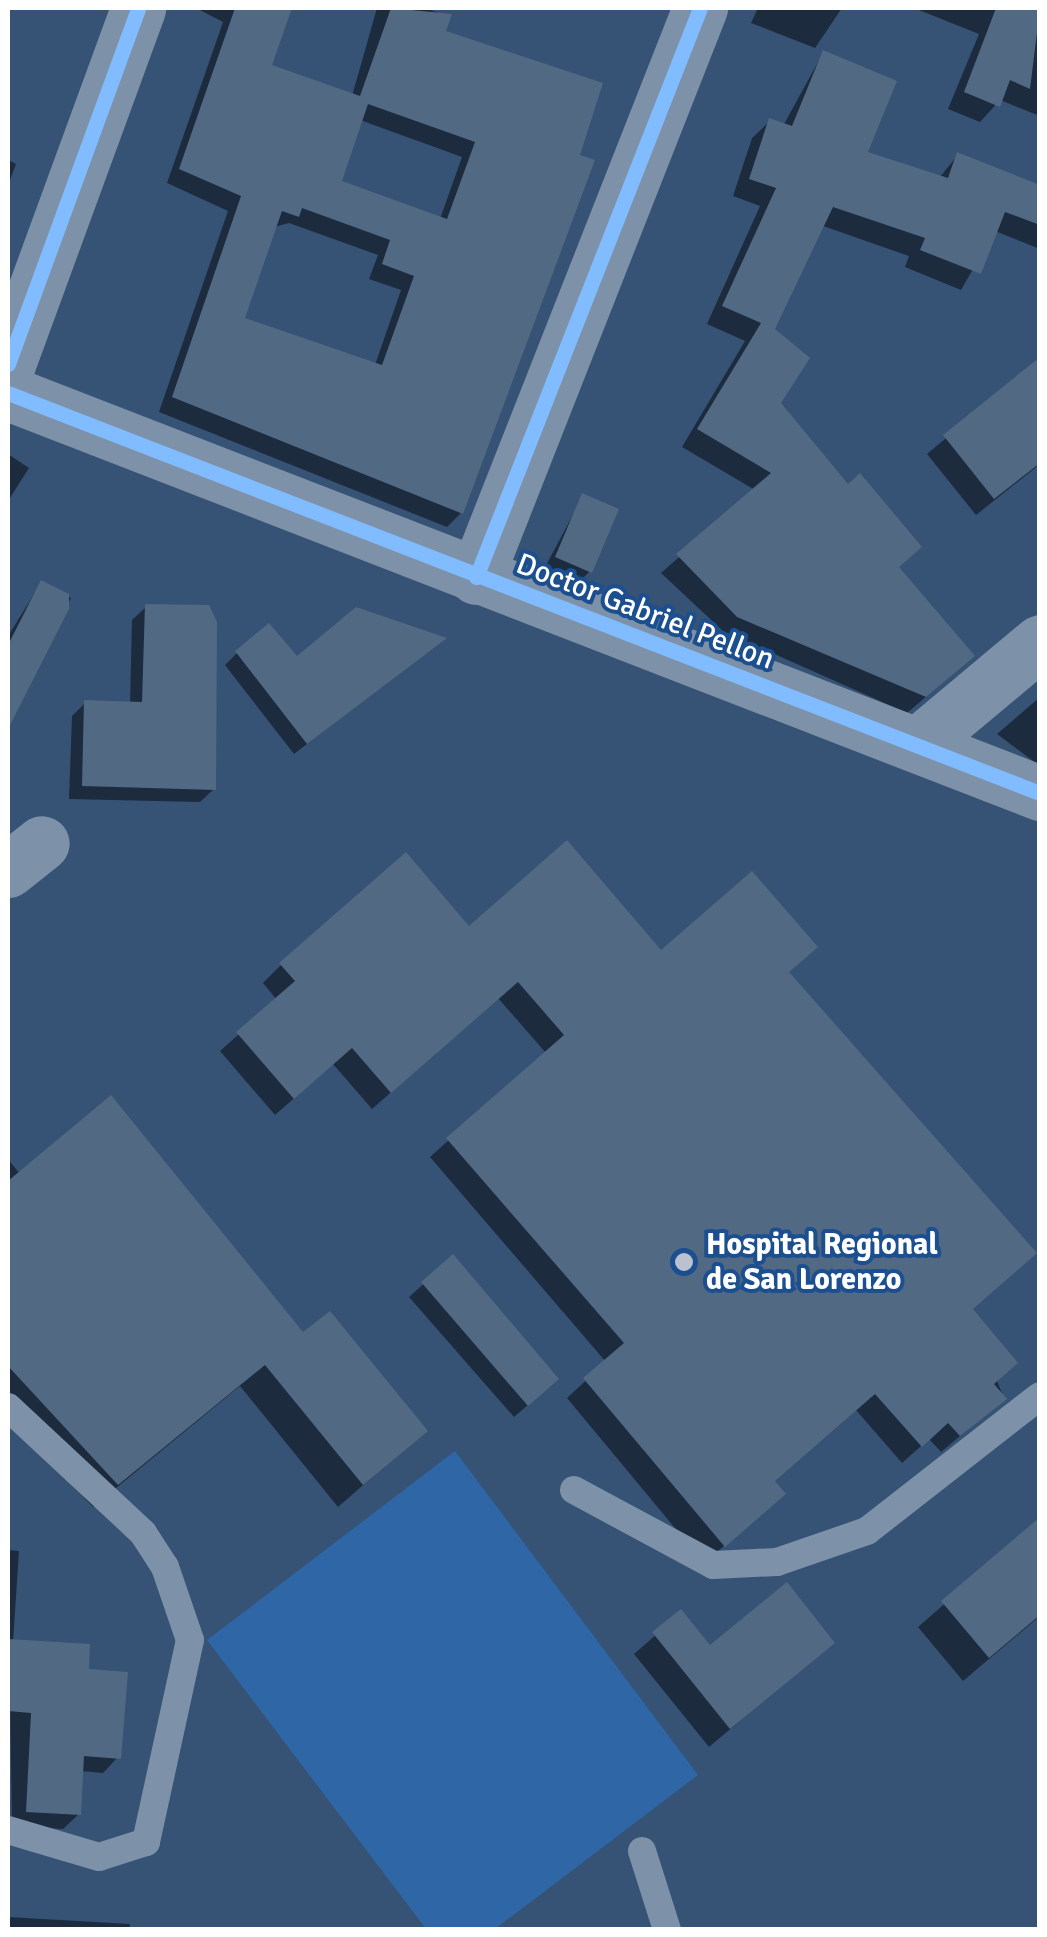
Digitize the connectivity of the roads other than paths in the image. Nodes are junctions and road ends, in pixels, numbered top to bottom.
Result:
1 (138, 8) edge
2 (700, 8) edge
3 (8, 364) edge
4 (8, 392) edge
5 (476, 577) junction
6 (1040, 642) edge
7 (918, 745) junction
8 (1040, 793) edge
9 (1040, 1396) edge
10 (8, 1407) edge
11 (574, 1490) dead end
12 (8, 1830) edge
13 (642, 1851) dead end
14 (667, 1930) edge

1 - 3 street
2 - 5 street
4 - 5 street, Doctor Gabriel Pellon
5 - 7 street, Doctor Gabriel Pellon
6 - 7 street
7 - 8 street, Doctor Gabriel Pellon
9 - 11 lane
10 - 12 lane
13 - 14 lane

